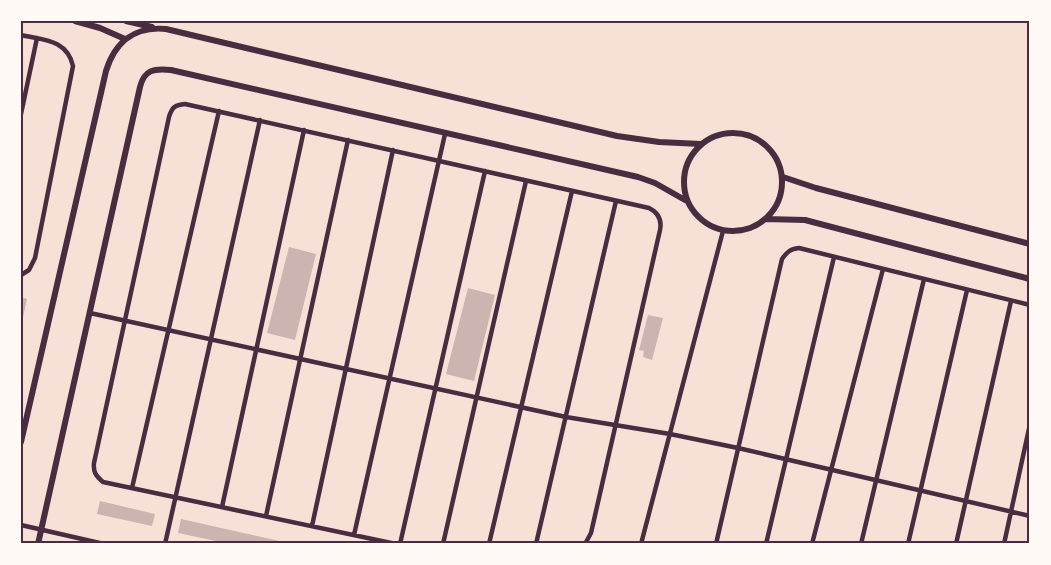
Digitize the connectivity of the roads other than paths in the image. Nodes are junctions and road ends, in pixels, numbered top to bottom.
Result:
1 (75, 21) edge
2 (126, 21) edge
3 (155, 28) junction
4 (21, 35) edge
5 (37, 38) junction
6 (124, 39) junction
7 (219, 111) junction
8 (21, 114) edge
9 (260, 120) junction
10 (304, 130) junction
11 (445, 134) junction
12 (348, 140) junction
13 (701, 144) junction
14 (393, 150) junction
15 (440, 161) junction
16 (485, 171) junction
17 (783, 177) junction
18 (526, 180) junction
19 (572, 191) junction
20 (685, 200) junction
21 (616, 201) junction
22 (765, 219) junction
23 (723, 231) junction
24 (1030, 244) edge
25 (834, 257) junction
26 (883, 269) junction
27 (21, 275) edge
28 (924, 279) junction
29 (1030, 279) edge
30 (967, 290) junction
31 (1011, 301) junction
32 (1030, 305) edge
33 (90, 313) junction
34 (124, 321) junction
35 (169, 330) junction
36 (211, 339) junction
37 (256, 350) junction
38 (300, 359) junction
39 (346, 369) junction
40 (390, 378) junction
41 (436, 388) junction
42 (476, 397) junction
43 (521, 407) junction
44 (566, 417) junction
45 (1030, 423) edge
46 (615, 424) junction
47 (670, 434) junction
48 (21, 442) edge
49 (738, 448) junction
50 (786, 460) junction
51 (831, 470) junction
52 (876, 480) junction
53 (132, 488) junction
54 (920, 491) junction
55 (175, 497) junction
56 (965, 501) junction
57 (222, 507) junction
58 (1011, 512) junction
59 (266, 516) junction
60 (1030, 516) edge
61 (21, 525) edge
62 (312, 526) junction
63 (41, 530) junction
64 (354, 535) junction
65 (38, 544) edge
66 (104, 544) edge
67 (165, 544) edge
68 (398, 544) edge
69 (443, 544) edge
70 (489, 544) edge
71 (537, 544) edge
72 (585, 544) edge
73 (642, 544) edge
74 (716, 544) edge
75 (766, 544) edge
76 (812, 544) edge
77 (861, 544) edge
78 (908, 544) edge
79 (956, 544) edge
80 (1004, 544) edge

1 - 6 street
2 - 3 street
3 - 6 street
3 - 13 street
4 - 5 lane
5 - 8 lane
5 - 27 lane
6 - 48 street
7 - 9 lane
7 - 34 lane
7 - 35 lane
9 - 10 lane
9 - 36 lane
10 - 12 lane
10 - 37 lane
11 - 15 lane
11 - 20 street
11 - 33 street
12 - 14 lane
12 - 38 lane
13 - 17 street
13 - 20 street
14 - 15 lane
14 - 39 lane
15 - 16 lane
15 - 40 lane
16 - 18 lane
16 - 41 lane
17 - 22 street
17 - 24 street
18 - 19 lane
18 - 42 lane
19 - 21 lane
19 - 43 lane
20 - 23 street
21 - 44 lane
21 - 46 lane
22 - 23 street
22 - 29 street
23 - 47 lane
25 - 26 lane
25 - 49 lane
25 - 50 lane
26 - 28 lane
26 - 51 lane
28 - 30 lane
28 - 52 lane
30 - 31 lane
30 - 54 lane
31 - 32 lane
31 - 56 lane
33 - 34 lane
33 - 63 street
34 - 35 lane
34 - 53 lane
35 - 36 lane
35 - 53 lane
36 - 37 lane
36 - 55 lane
37 - 38 lane
37 - 57 lane
38 - 39 lane
38 - 59 lane
39 - 40 lane
39 - 62 lane
40 - 41 lane
40 - 64 lane
41 - 42 lane
41 - 68 lane
42 - 43 lane
42 - 69 lane
43 - 44 lane
43 - 70 lane
44 - 46 lane
44 - 71 lane
45 - 58 lane
46 - 47 lane
46 - 72 lane
47 - 49 lane
47 - 73 lane
49 - 50 lane
49 - 74 lane
50 - 51 lane
50 - 75 lane
51 - 52 lane
51 - 76 lane
52 - 54 lane
52 - 77 lane
53 - 55 lane
54 - 56 lane
54 - 78 lane
55 - 57 lane
55 - 67 lane
56 - 58 lane
56 - 79 lane
57 - 59 lane
58 - 60 lane
58 - 80 lane
59 - 62 lane
61 - 63 lane
62 - 64 lane
63 - 65 street
63 - 66 lane
64 - 68 lane

